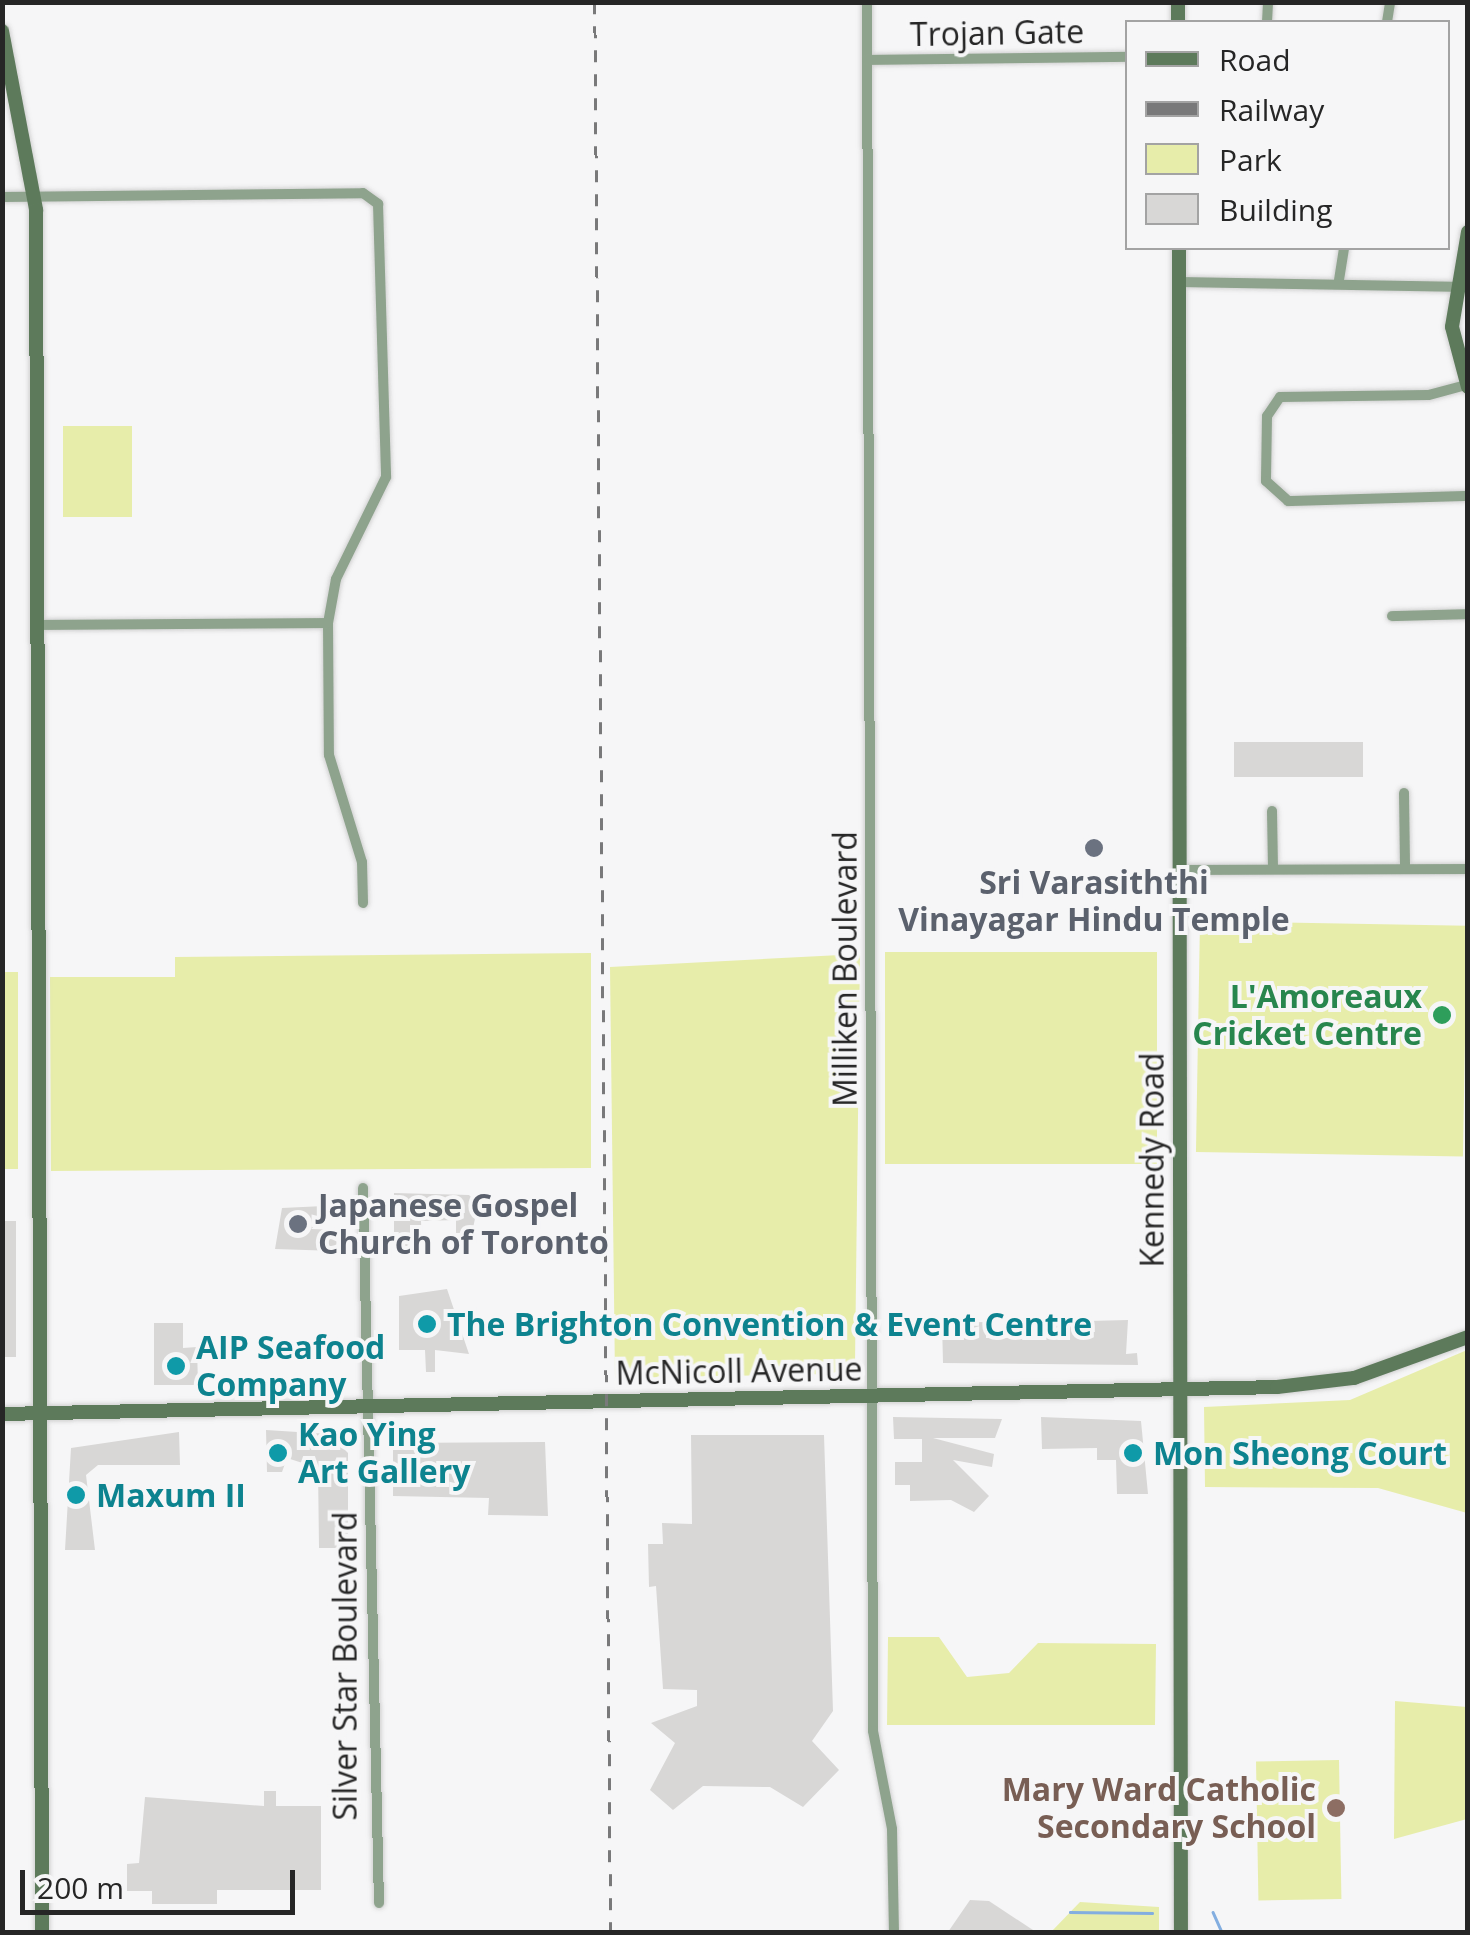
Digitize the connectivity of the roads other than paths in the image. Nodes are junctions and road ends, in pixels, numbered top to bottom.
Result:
1 (866, 2) edge
2 (2, 31) edge
3 (1125, 57) edge
4 (867, 60) junction
5 (2, 197) edge
6 (35, 197) junction
7 (1468, 232) edge
8 (1179, 250) edge
9 (1344, 250) edge
10 (1340, 280) junction
11 (1179, 282) junction
12 (1453, 287) junction
13 (1467, 386) edge
14 (1468, 496) edge
15 (1468, 614) edge
16 (1392, 616) dead end
17 (328, 623) junction
18 (38, 625) junction
19 (1404, 793) dead end
20 (1272, 811) dead end
21 (1405, 866) junction
22 (1273, 867) junction
23 (1468, 869) edge
24 (1180, 870) junction
25 (363, 903) dead end
26 (364, 1188) dead end
27 (1468, 1337) edge
28 (1179, 1388) junction
29 (872, 1396) junction
30 (368, 1406) junction
31 (2, 1414) edge
32 (41, 1416) junction
33 (379, 1903) dead end
34 (42, 1932) edge
35 (894, 1932) edge
36 (1181, 1932) edge

1 - 4 street, Milliken Boulevard
2 - 6 main road
3 - 4 street, Trojan Gate
4 - 29 street, Milliken Boulevard
5 - 6 street
6 - 17 street
6 - 18 main road
7 - 12 main road
8 - 11 main road, Kennedy Road
9 - 10 street
10 - 11 street
10 - 12 street
11 - 24 main road, Kennedy Road
12 - 13 main road
13 - 14 street
15 - 16 street
17 - 18 street
17 - 25 street
18 - 32 main road
19 - 21 street
20 - 22 street
21 - 22 street
21 - 23 street
22 - 24 street
24 - 28 main road, Kennedy Road
26 - 30 street, Silver Star Boulevard
27 - 28 main road, McNicoll Avenue
28 - 29 main road, McNicoll Avenue
28 - 36 main road, Kennedy Road
29 - 30 main road, McNicoll Avenue
29 - 35 street, Milliken Boulevard
30 - 32 main road, McNicoll Avenue
30 - 33 street, Silver Star Boulevard
31 - 32 main road, McNicoll Avenue
32 - 34 main road

